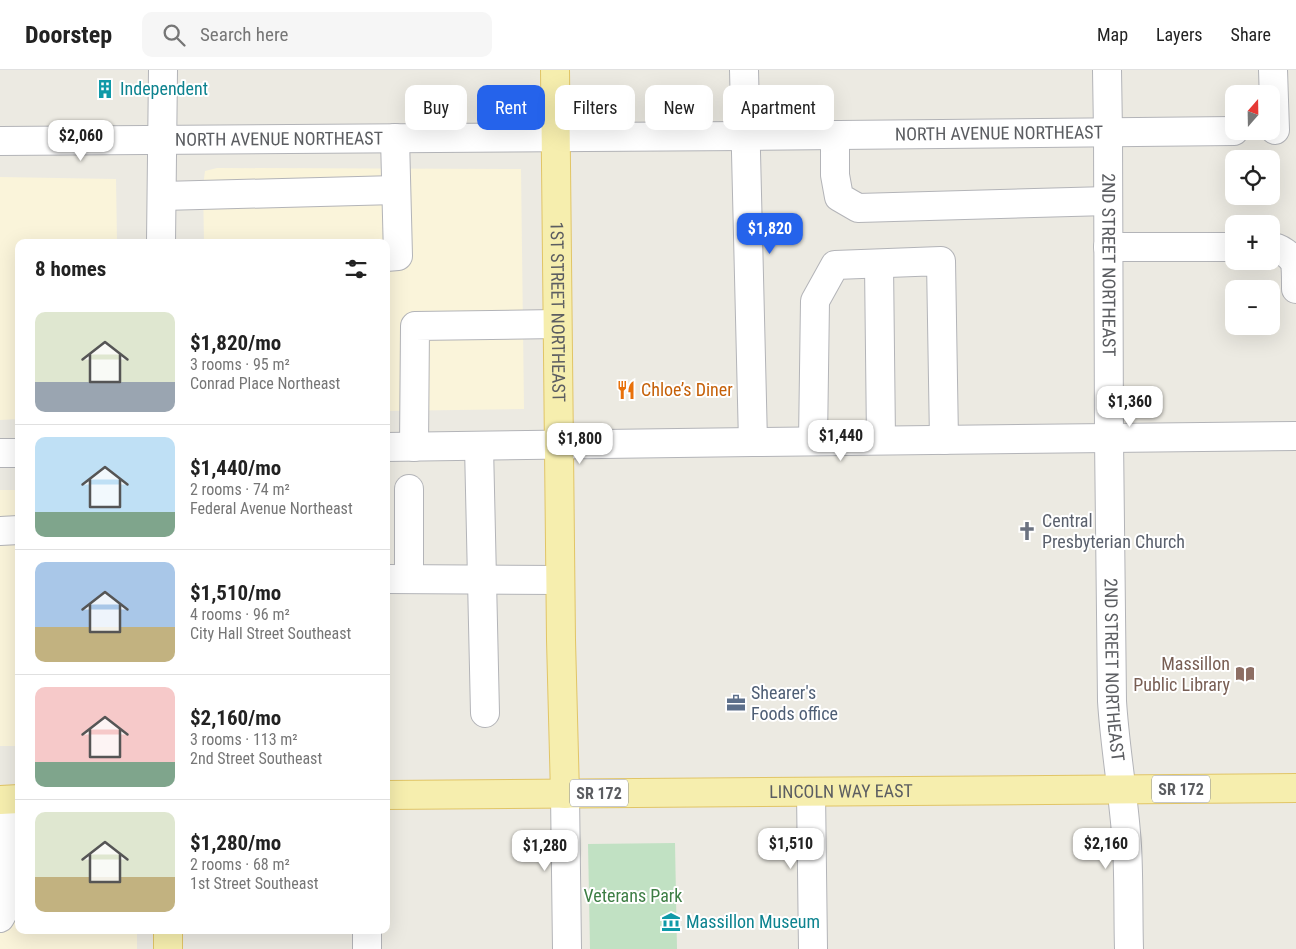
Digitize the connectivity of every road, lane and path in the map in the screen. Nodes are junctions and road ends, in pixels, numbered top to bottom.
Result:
1 (163, 70) edge
2 (554, 70) edge
3 (744, 70) edge
4 (1107, 70) edge
5 (1273, 70) edge
6 (1281, 130) edge
7 (1225, 131) edge
8 (1108, 132) junction
9 (835, 135) junction
10 (746, 136) junction
11 (555, 137) junction
12 (395, 138) junction
13 (163, 140) junction
14 (0, 141) edge
15 (396, 190) junction
16 (162, 196) junction
17 (1108, 200) junction
18 (161, 239) edge
19 (1108, 247) junction
20 (1225, 247) edge
21 (1280, 249) edge
22 (392, 257) edge
23 (879, 264) junction
24 (1296, 289) edge
25 (557, 324) junction
26 (1296, 436) edge
27 (1109, 438) junction
28 (880, 440) junction
29 (944, 440) junction
30 (813, 441) junction
31 (753, 442) junction
32 (559, 444) junction
33 (479, 446) junction
34 (390, 447) edge
35 (414, 447) junction
36 (0, 453) edge
37 (15, 453) edge
38 (409, 489) dead end
39 (15, 530) edge
40 (0, 531) edge
41 (398, 579) edge
42 (483, 580) junction
43 (560, 580) junction
44 (485, 713) dead end
45 (1296, 788) edge
46 (1122, 790) junction
47 (811, 792) junction
48 (565, 794) junction
49 (390, 795) edge
50 (9, 800) edge
51 (0, 918) edge
52 (168, 934) edge
53 (367, 934) edge
54 (168, 949) edge
55 (367, 949) edge
56 (567, 949) edge
57 (812, 949) edge
58 (1128, 949) edge

1 - 13 street
2 - 11 main road, 1ST STREET NORTHEAST
3 - 10 street
4 - 8 street, 2ND STREET NORTHEAST
5 - 6 street
7 - 8 street, NORTH AVENUE NORTHEAST
8 - 9 street, NORTH AVENUE NORTHEAST
8 - 17 street, 2ND STREET NORTHEAST
9 - 10 street, NORTH AVENUE NORTHEAST
9 - 17 street
10 - 11 street, NORTH AVENUE NORTHEAST
10 - 31 street
11 - 12 street, NORTH AVENUE NORTHEAST
11 - 25 main road, 1ST STREET NORTHEAST
12 - 13 street, NORTH AVENUE NORTHEAST
12 - 15 street
13 - 14 street, NORTH AVENUE NORTHEAST
13 - 16 street
15 - 16 street
15 - 22 street
16 - 18 street
17 - 19 street, 2ND STREET NORTHEAST
19 - 20 street
19 - 27 street, 2ND STREET NORTHEAST
21 - 24 street
23 - 28 street
23 - 29 street
23 - 30 street
25 - 32 main road, 1ST STREET NORTHEAST
25 - 35 street
26 - 27 street
27 - 29 street
27 - 46 street, 2ND STREET NORTHEAST
28 - 29 street
28 - 30 street
30 - 31 street
31 - 32 street
32 - 33 street
32 - 43 main road, 1ST STREET NORTHEAST
33 - 35 street
33 - 42 street
34 - 35 street
36 - 37 street
38 - 41 street
39 - 40 street
41 - 42 street
42 - 43 street
42 - 44 street
43 - 48 main road, 1ST STREET NORTHEAST
45 - 46 main road, LINCOLN WAY EAST / SR 172
46 - 47 main road, LINCOLN WAY EAST / SR 172
46 - 58 street, 2ND STREET NORTHEAST
47 - 48 main road, LINCOLN WAY EAST / SR 172
47 - 57 street
48 - 49 main road, LINCOLN WAY EAST / SR 172
48 - 56 street
50 - 51 street
52 - 54 main road
53 - 55 street

